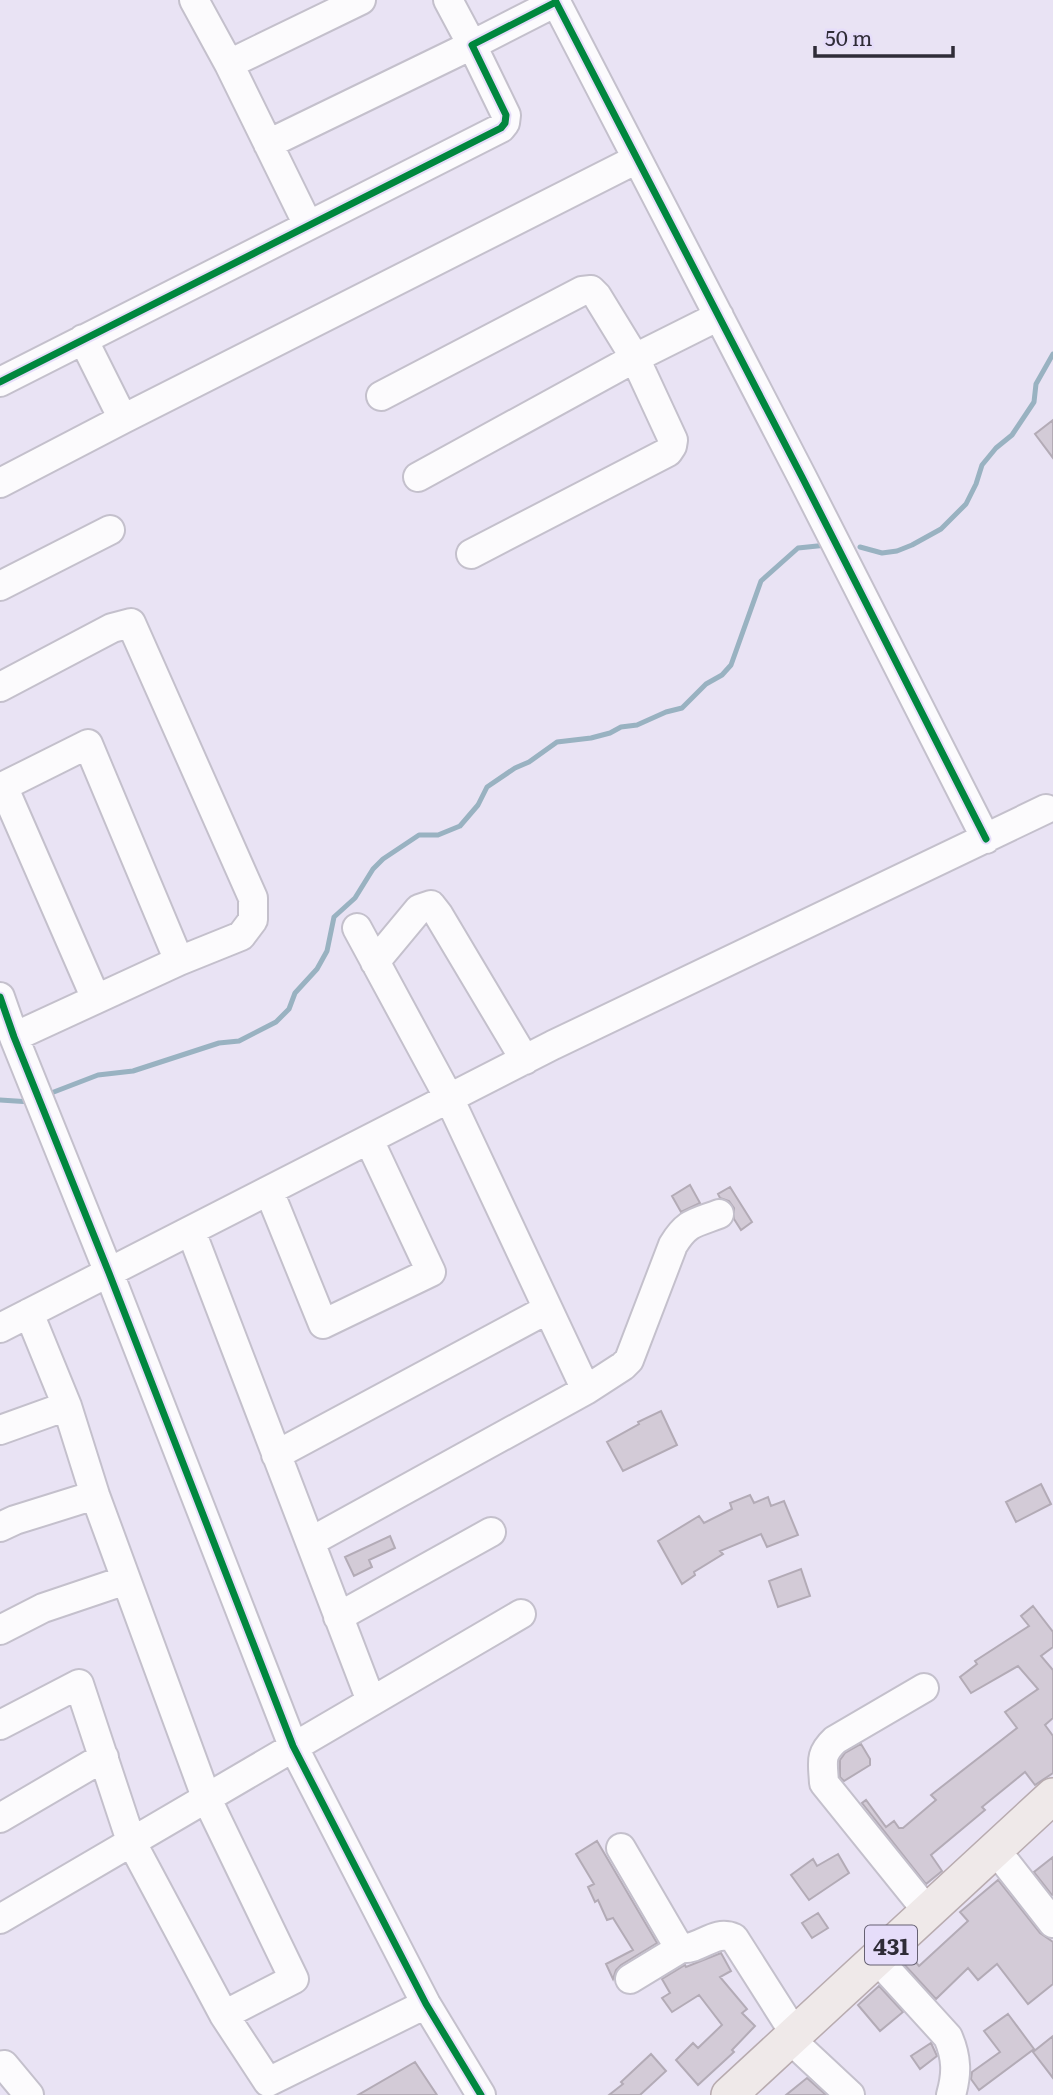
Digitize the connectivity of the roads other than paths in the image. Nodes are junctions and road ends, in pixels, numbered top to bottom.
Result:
1 (194, 0) edge
2 (361, 0) edge
3 (448, 0) edge
4 (556, 1) edge
5 (472, 45) junction
6 (229, 64) junction
7 (268, 144) junction
8 (637, 159) junction
9 (308, 225) junction
10 (719, 316) junction
11 (83, 339) junction
12 (635, 358) junction
13 (0, 382) edge
14 (380, 396) dead end
15 (123, 419) junction
16 (418, 477) dead end
17 (0, 483) edge
18 (110, 530) dead end
19 (471, 554) dead end
20 (0, 586) edge
21 (0, 687) edge
22 (2, 787) edge
23 (1046, 809) dead end
24 (986, 839) junction
25 (357, 928) dead end
26 (179, 961) junction
27 (375, 962) junction
28 (0, 997) edge
29 (96, 999) junction
30 (14, 1037) junction
31 (524, 1060) junction
32 (449, 1098) junction
33 (369, 1140) junction
34 (269, 1191) junction
35 (719, 1214) dead end
36 (191, 1231) junction
37 (109, 1273) junction
38 (548, 1309) junction
39 (29, 1314) junction
40 (0, 1328) edge
41 (586, 1390) junction
42 (67, 1406) junction
43 (0, 1430) edge
44 (276, 1455) junction
45 (95, 1495) junction
46 (0, 1527) edge
47 (491, 1532) dead end
48 (310, 1542) junction
49 (126, 1580) junction
50 (521, 1614) dead end
51 (338, 1617) junction
52 (0, 1630) edge
53 (924, 1688) dead end
54 (371, 1701) junction
55 (0, 1725) edge
56 (293, 1746) junction
57 (103, 1757) junction
58 (1053, 1796) edge
59 (206, 1797) junction
60 (0, 1818) edge
61 (131, 1841) junction
62 (621, 1848) dead end
63 (995, 1849) junction
64 (928, 1912) junction
65 (0, 1919) edge
66 (1053, 1923) edge
67 (681, 1948) junction
68 (877, 1959) junction
69 (630, 1979) dead end
70 (426, 2004) junction
71 (224, 2015) junction
72 (793, 2037) junction
73 (4, 2065) dead end
74 (265, 2089) edge
75 (29, 2095) edge
76 (481, 2095) edge
77 (729, 2095) edge
78 (850, 2095) edge
79 (951, 2095) edge

1 - 6 street
2 - 6 street
3 - 5 street
4 - 5 street
4 - 8 street
5 - 7 street
5 - 9 street
6 - 7 street
7 - 9 street
8 - 10 street
8 - 15 street
9 - 11 street
10 - 12 street
10 - 24 street
11 - 13 street
11 - 15 street
12 - 14 street
12 - 16 street
12 - 19 street
15 - 17 street
18 - 20 street
21 - 26 street
22 - 26 street
22 - 29 street
23 - 24 street
24 - 31 street
25 - 27 street
26 - 29 street
27 - 31 street
27 - 32 street
28 - 30 street
29 - 30 street
30 - 37 street
31 - 32 street
32 - 33 street
32 - 38 street
33 - 34 street
33 - 34 street
34 - 36 street
35 - 41 street
36 - 37 street
36 - 44 street
37 - 39 street
37 - 56 street
38 - 41 street
38 - 44 street
39 - 40 street
39 - 42 street
41 - 48 street
42 - 43 street
42 - 45 street
44 - 48 street
45 - 46 street
45 - 49 street
47 - 51 street
48 - 51 street
49 - 52 street
49 - 59 street
50 - 54 street
51 - 54 street
53 - 64 street
54 - 56 street
55 - 57 street
56 - 59 street
56 - 70 street
57 - 60 street
57 - 61 street
58 - 63 main road, 431
59 - 61 street
59 - 71 street
61 - 65 street
61 - 71 street
62 - 67 street
63 - 64 main road, 431
63 - 66 street
64 - 68 main road, 431
67 - 69 street
67 - 72 street
68 - 72 main road, 431
68 - 79 street
70 - 74 street
70 - 76 street
71 - 74 street
72 - 77 main road, 431
72 - 78 street
73 - 75 street

